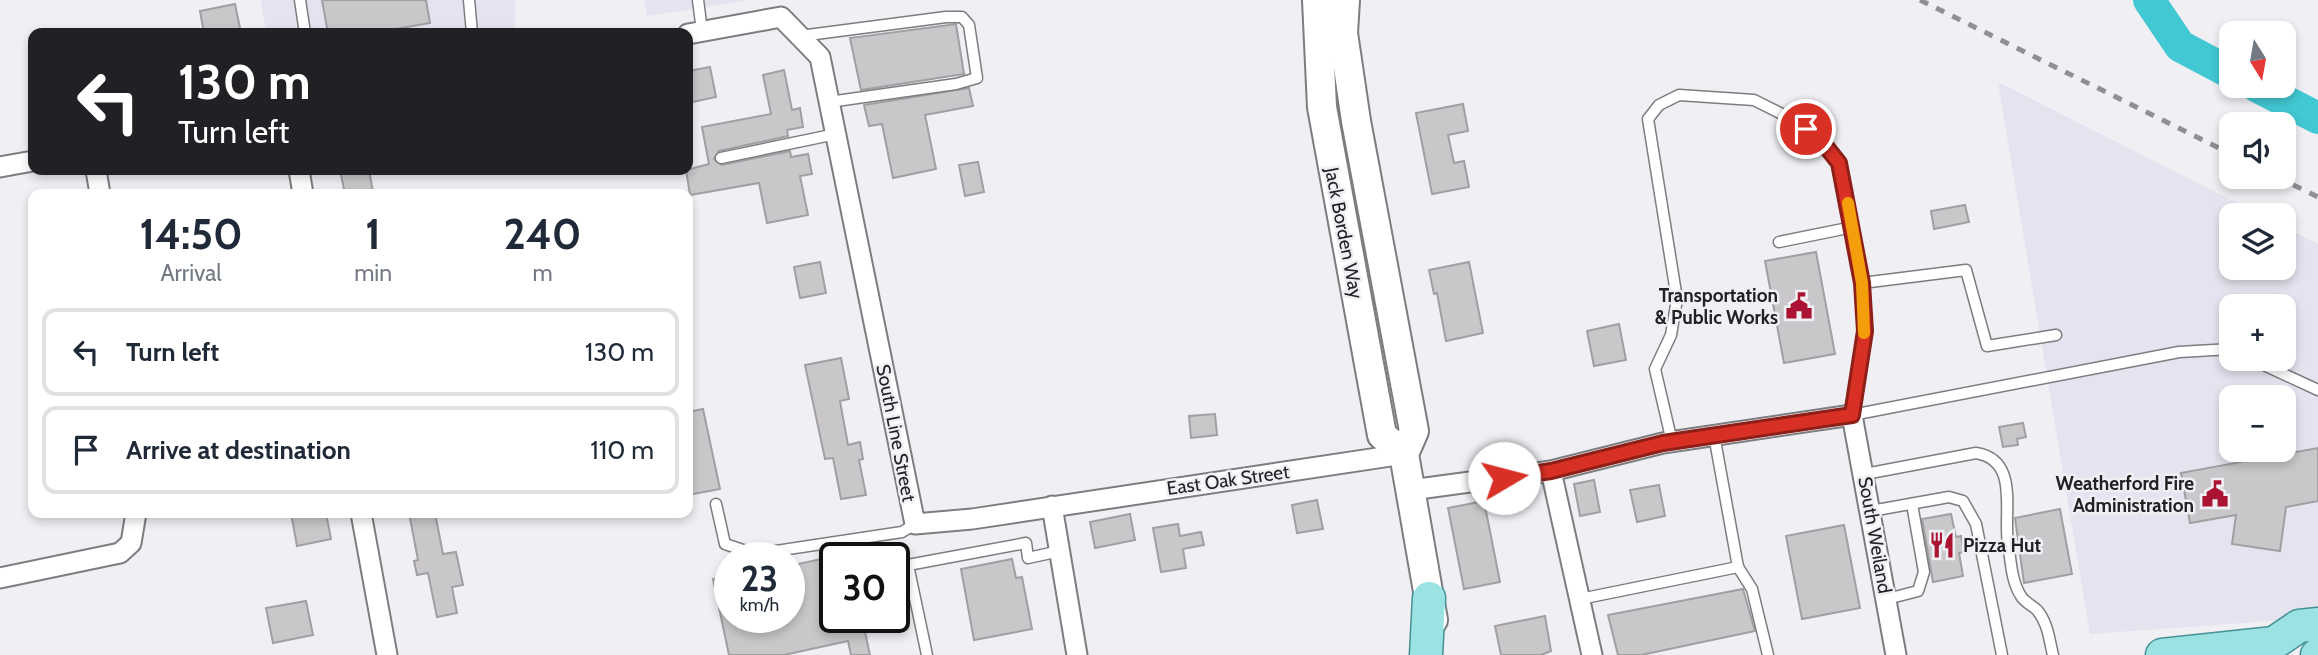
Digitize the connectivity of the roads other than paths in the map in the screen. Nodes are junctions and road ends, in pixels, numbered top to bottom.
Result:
1 (299, 0) edge
2 (469, 0) edge
3 (698, 0) edge
4 (1317, 0) edge
5 (1345, 0) edge
6 (304, 28) edge
7 (472, 28) edge
8 (695, 33) edge
9 (800, 36) junction
10 (829, 102) junction
11 (836, 134) junction
12 (721, 158) dead end
13 (28, 162) edge
14 (0, 167) edge
15 (1853, 227) junction
16 (1779, 242) dead end
17 (1862, 283) junction
18 (2056, 335) dead end
19 (2219, 350) edge
20 (2277, 371) edge
21 (2318, 390) edge
22 (1852, 415) junction
23 (1714, 435) junction
24 (1672, 442) junction
25 (1404, 454) junction
26 (1551, 471) junction
27 (1865, 474) junction
28 (1411, 490) junction
29 (716, 504) dead end
30 (1912, 504) junction
31 (1052, 506) junction
32 (1871, 511) junction
33 (135, 518) edge
34 (362, 518) edge
35 (915, 524) junction
36 (1060, 551) junction
37 (1738, 567) junction
38 (0, 578) edge
39 (1429, 598) junction
40 (1580, 599) junction
41 (1886, 599) junction
42 (2300, 633) edge
43 (387, 655) edge
44 (927, 655) edge
45 (1077, 655) edge
46 (1426, 655) edge
47 (1440, 655) edge
48 (1592, 655) edge
49 (1768, 655) edge
50 (1896, 655) edge
51 (2002, 655) edge
52 (2053, 655) edge
53 (2162, 655) edge

1 - 6 lane
2 - 7 lane
3 - 8 lane
4 - 25 main road, Jack Borden Way
5 - 25 main road, Jack Borden Way
8 - 9 street
9 - 10 street, South Line Street
9 - 10 lane
10 - 11 street, South Line Street
11 - 12 lane
11 - 35 street, South Line Street
13 - 14 street
15 - 16 lane
15 - 17 lane
15 - 24 lane
17 - 18 lane
17 - 22 lane
19 - 22 lane
20 - 21 lane
22 - 23 street
22 - 27 street, South Weiland
23 - 24 street
23 - 37 lane
24 - 26 street
25 - 28 main road, Jack Borden Way
25 - 31 street, East Oak Street
26 - 28 street
26 - 40 street
27 - 32 street, South Weiland
27 - 52 lane
28 - 39 main road, Jack Borden Way
29 - 35 lane
30 - 32 lane
30 - 41 lane
30 - 51 lane
31 - 35 street, South Line Street
31 - 36 street
32 - 41 street, South Weiland
33 - 38 street
34 - 43 street
36 - 44 lane
36 - 45 street
37 - 40 lane
37 - 49 lane
39 - 46 main road
39 - 47 main road, Jack Borden Way
40 - 48 street
41 - 50 street, South Weiland
42 - 53 main road

